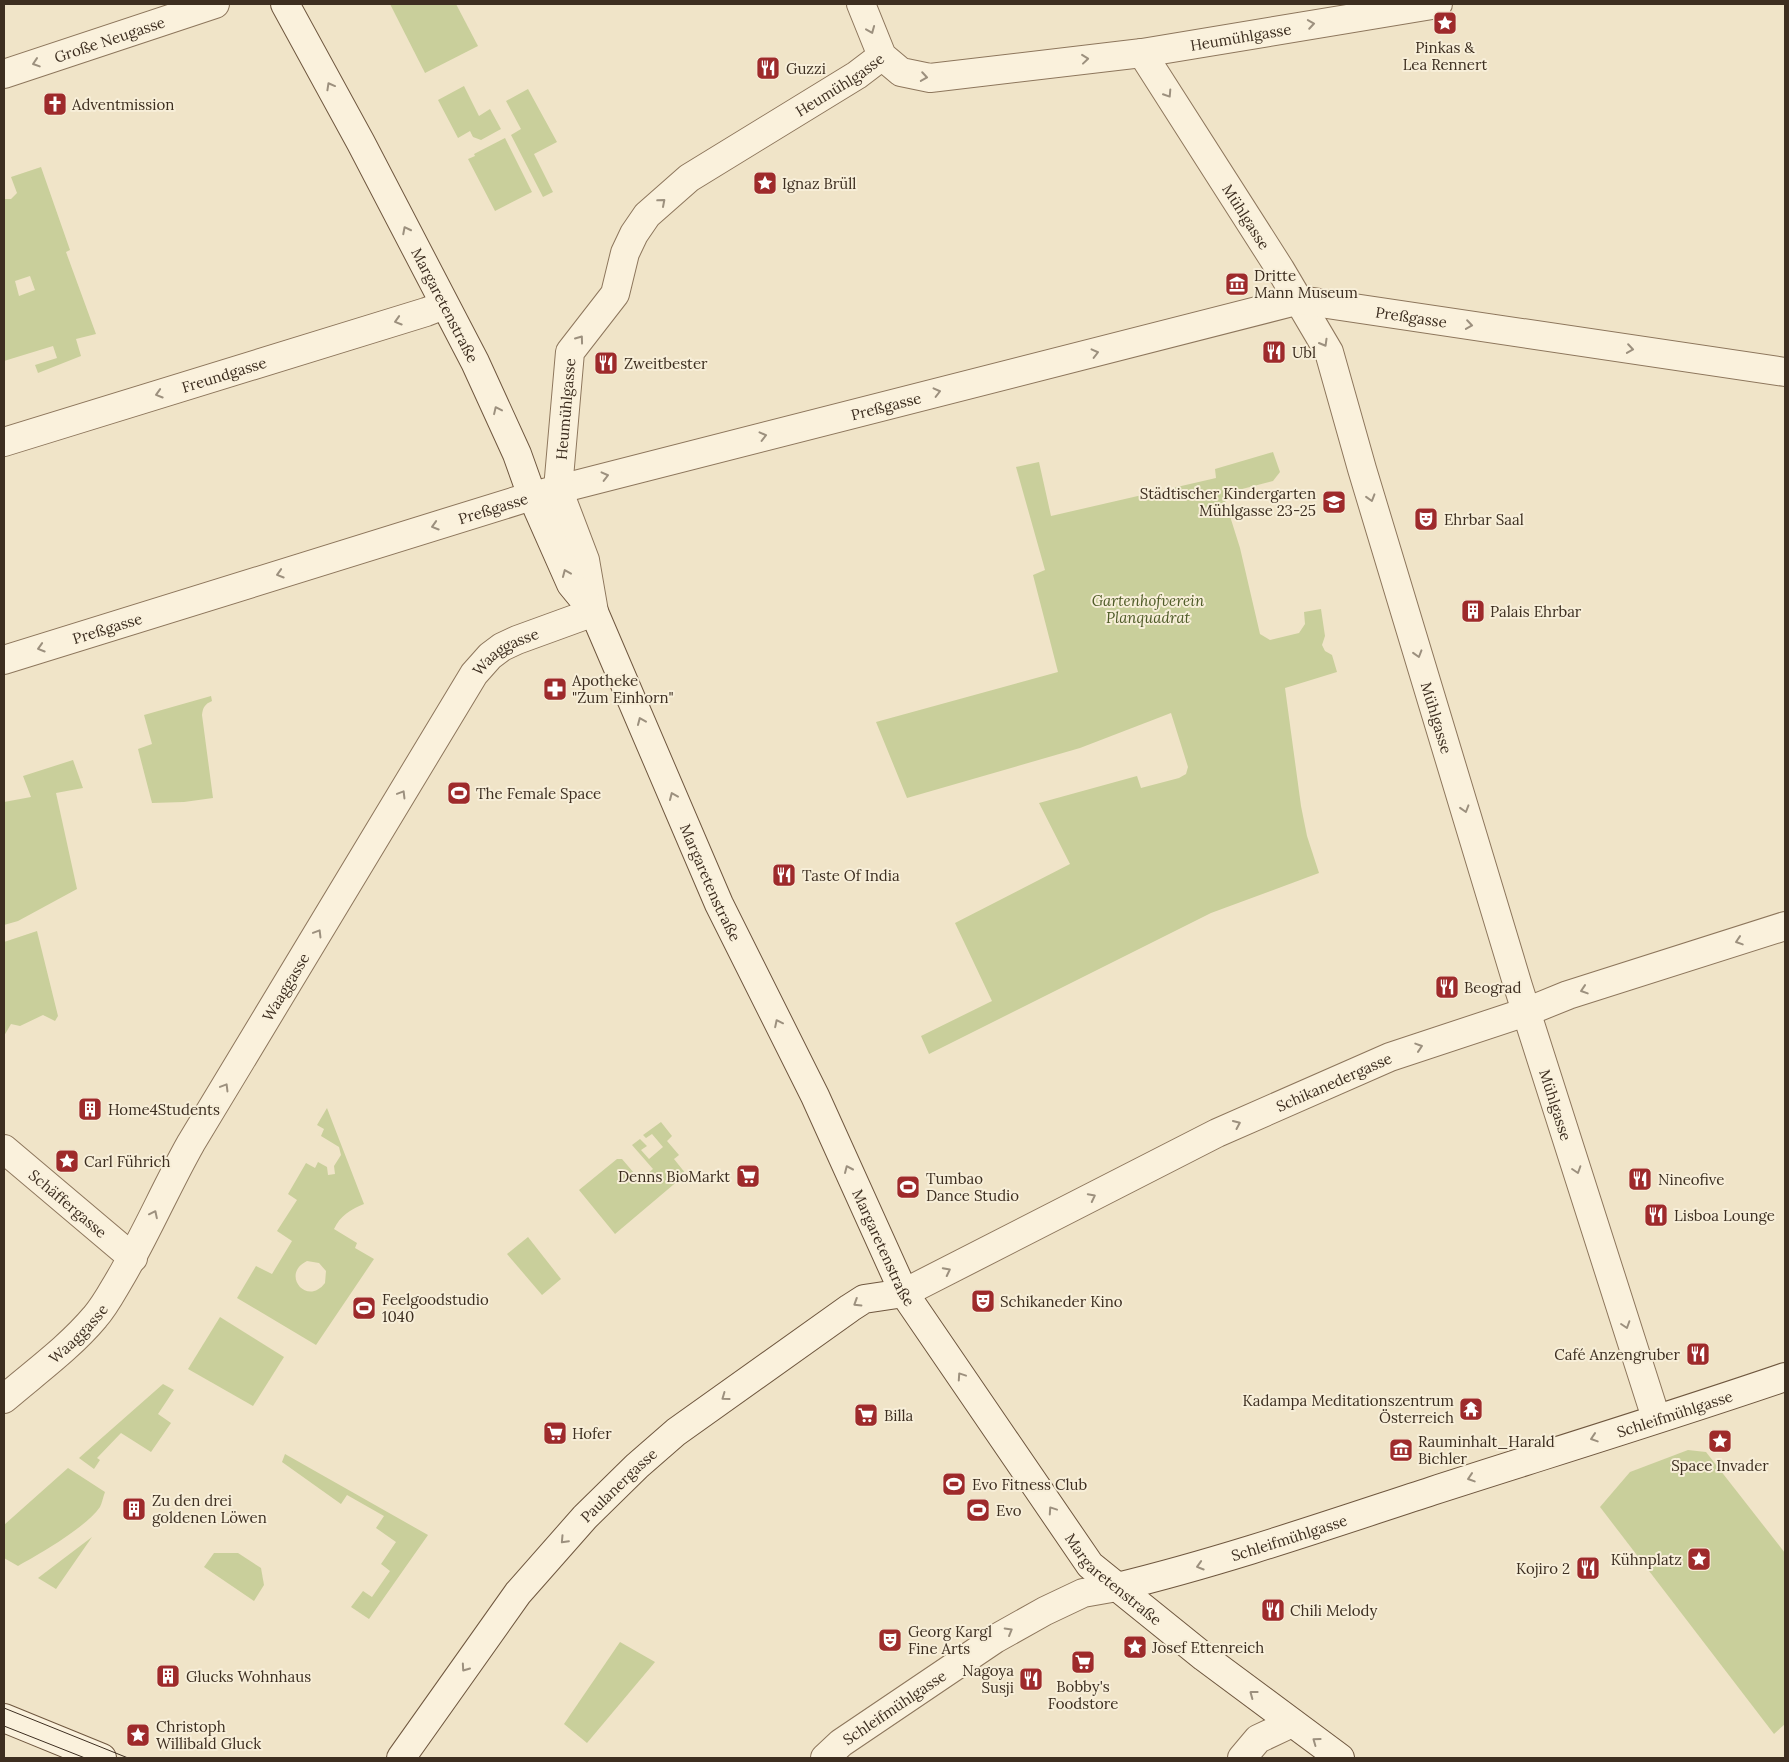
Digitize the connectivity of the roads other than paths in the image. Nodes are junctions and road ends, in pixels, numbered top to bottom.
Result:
1 (215, 4) edge
2 (285, 4) edge
3 (861, 4) edge
4 (1438, 4) edge
5 (1142, 53) junction
6 (882, 56) junction
7 (4, 74) edge
8 (1300, 300) junction
9 (444, 305) junction
10 (1785, 372) edge
11 (4, 442) edge
12 (558, 489) junction
13 (532, 496) junction
14 (594, 612) junction
15 (4, 660) edge
16 (1785, 926) edge
17 (1526, 1012) junction
18 (4, 1149) edge
19 (132, 1258) junction
20 (904, 1293) junction
21 (1785, 1376) edge
22 (4, 1399) edge
23 (1656, 1418) junction
24 (1117, 1587) junction
25 (4, 1718) edge
26 (1292, 1723) junction
27 (102, 1758) edge
28 (401, 1758) edge
29 (825, 1758) edge
30 (1242, 1758) edge
31 (1340, 1758) edge

1 -> 7 street, Große Neugasse
9 -> 2 street, Margaretenstraße
3 -> 6 street
5 -> 4 street, Heumühlgasse
6 -> 5 street, Heumühlgasse
5 -> 8 street, Mühlgasse
12 -> 6 street, Heumühlgasse
8 -> 10 street, Preßgasse
12 -> 8 street, Preßgasse
8 -> 17 street, Mühlgasse
9 -> 11 street, Freundgasse
13 -> 9 street, Margaretenstraße
12 - 13 street, Preßgasse
12 - 14 street, Margaretenstraße
14 -> 13 street, Margaretenstraße
13 -> 15 street, Preßgasse
19 -> 14 street, Waaggasse
20 -> 14 street, Margaretenstraße
16 -> 17 street, Schikanedergasse
20 -> 17 street, Schikanedergasse
17 -> 23 street, Mühlgasse
18 - 19 street, Schäffergasse
19 - 22 street, Waaggasse
24 -> 20 street, Margaretenstraße
20 -> 28 street, Paulanergasse
21 - 23 street, Schleifmühlgasse
23 -> 24 street, Schleifmühlgasse
26 -> 24 street, Margaretenstraße
29 -> 24 street, Schleifmühlgasse
25 - 27 street
26 - 30 street
31 -> 26 street, Margaretenstraße

